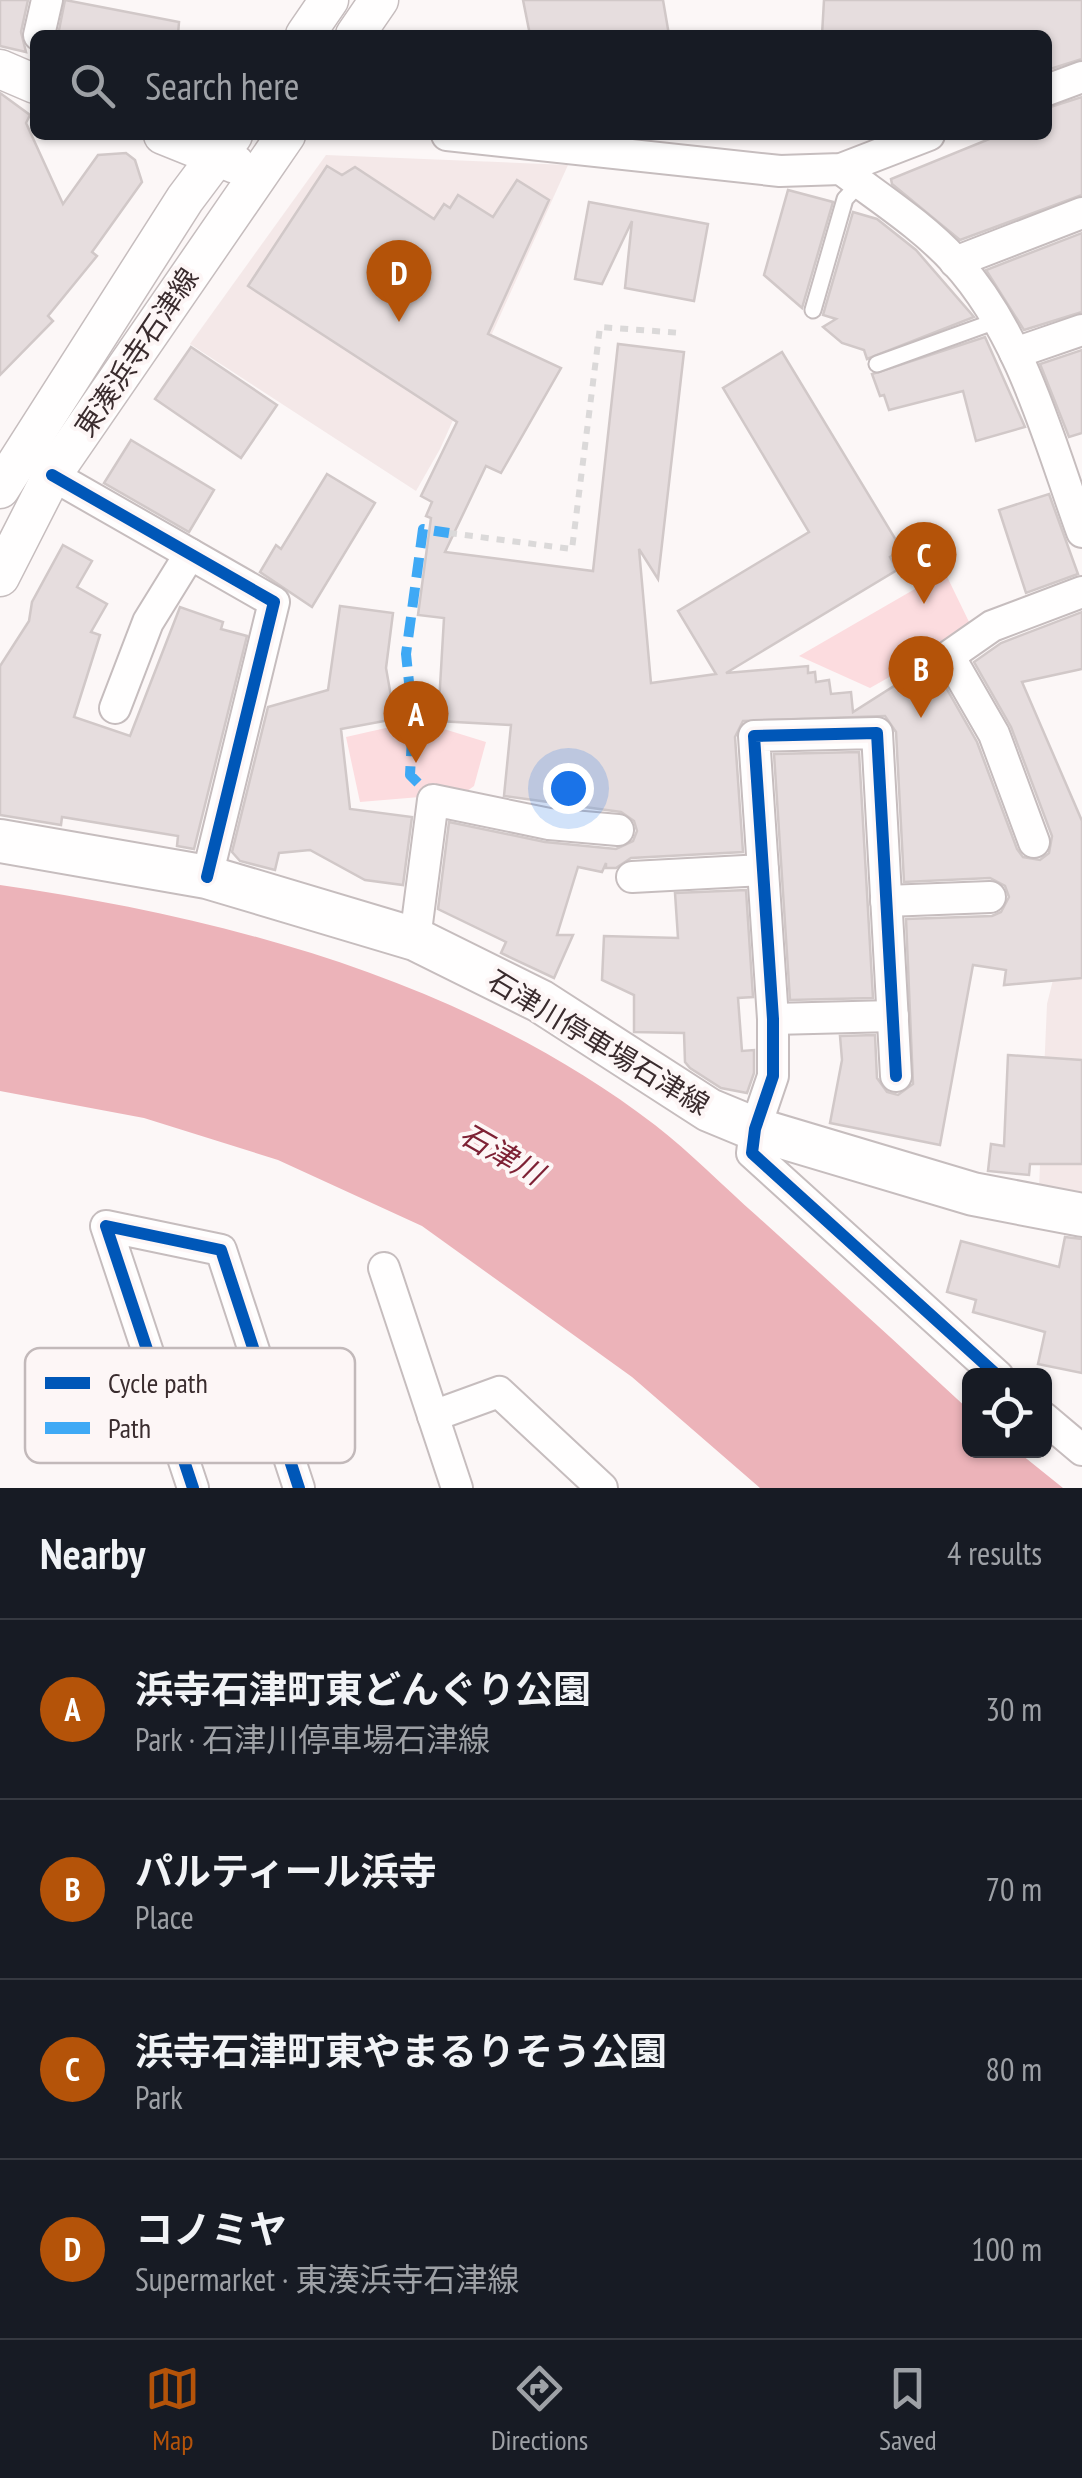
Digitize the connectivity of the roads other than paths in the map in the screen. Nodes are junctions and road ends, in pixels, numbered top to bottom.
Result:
1 (46, 0) edge
2 (329, 0) edge
3 (379, 0) edge
4 (40, 30) edge
5 (308, 30) edge
6 (358, 30) edge
7 (1082, 77) edge
8 (1052, 88) edge
9 (191, 140) edge
10 (283, 140) edge
11 (493, 140) edge
12 (920, 140) edge
13 (225, 146) edge
14 (260, 174) junction
15 (850, 176) junction
16 (1082, 213) edge
17 (955, 262) junction
18 (813, 310) dead end
19 (996, 321) junction
20 (1082, 330) edge
21 (1014, 353) junction
22 (877, 364) dead end
23 (1068, 451) edge
24 (52, 475) junction
25 (0, 489) edge
26 (1082, 532) edge
27 (190, 554) junction
28 (0, 577) edge
29 (1082, 592) edge
30 (116, 708) dead end
31 (618, 830) dead end
32 (0, 842) edge
33 (1034, 842) dead end
34 (763, 870) junction
35 (207, 878) junction
36 (632, 878) dead end
37 (990, 897) dead end
38 (886, 902) junction
39 (415, 939) junction
40 (893, 1016) junction
41 (773, 1018) junction
42 (896, 1076) dead end
43 (755, 1129) junction
44 (1082, 1215) edge
45 (384, 1268) dead end
46 (147, 1348) edge
47 (253, 1348) edge
48 (989, 1368) edge
49 (433, 1416) junction
50 (1052, 1425) edge
51 (1082, 1450) edge
52 (185, 1463) edge
53 (292, 1463) edge
54 (193, 1488) edge
55 (300, 1488) edge
56 (457, 1488) edge
57 (602, 1488) edge

1 - 4 street
2 - 5 street
3 - 6 street
7 - 8 street
9 - 13 street
10 - 14 street, 東湊浜寺石津線
11 - 15 street
12 - 15 street
13 - 14 street
13 - 25 street, 東湊浜寺石津線
14 - 24 street, 東湊浜寺石津線
15 - 17 street
15 - 18 lane
16 - 17 street
17 - 19 street
19 - 21 street
19 - 22 lane
20 - 21 street
21 - 23 street
23 - 26 street
24 - 27 street
24 - 28 street, 東湊浜寺石津線
27 - 30 street
27 - 35 street
29 - 33 street
31 - 39 street
32 - 35 main road, 石津川停車場石津線
34 - 36 street
34 - 38 street
34 - 41 street
35 - 39 main road, 石津川停車場石津線
37 - 38 street
38 - 40 street
39 - 43 main road, 石津川停車場石津線
40 - 41 street
40 - 42 street
41 - 43 street
43 - 44 main road, 石津川停車場石津線
43 - 48 street
45 - 49 street
46 - 47 street
49 - 56 street
49 - 57 street
50 - 51 street
52 - 54 street
53 - 55 street

